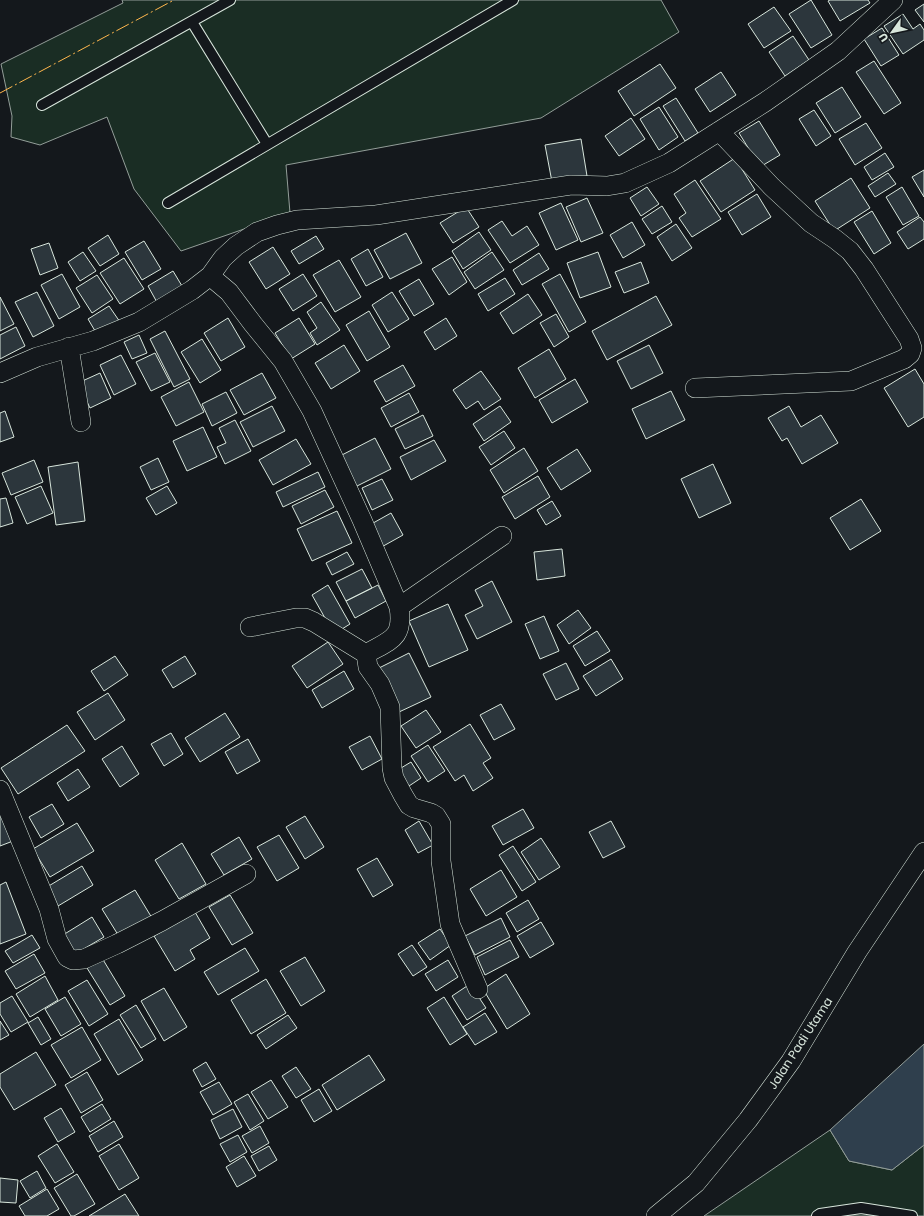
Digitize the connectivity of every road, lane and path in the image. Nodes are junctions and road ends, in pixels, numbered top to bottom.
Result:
1 (230, 0) edge
2 (513, 0) edge
3 (893, 0) edge
4 (502, 3) edge
5 (192, 22) junction
6 (42, 105) dead end
7 (719, 131) junction
8 (266, 144) junction
9 (168, 203) dead end
10 (210, 276) junction
11 (69, 347) junction
12 (0, 373) edge
13 (694, 388) dead end
14 (81, 422) dead end
15 (502, 536) dead end
16 (399, 607) junction
17 (250, 627) dead end
18 (366, 654) junction
19 (0, 790) edge
20 (924, 852) edge
21 (246, 874) dead end
22 (478, 989) dead end
23 (656, 1216) edge
24 (817, 1216) edge
25 (912, 1216) edge

1 - 5 lane
2 - 4 lane
3 - 7 street
4 - 8 lane
5 - 6 lane
5 - 8 lane
7 - 10 street
7 - 13 street
8 - 9 lane
10 - 11 street
10 - 16 street
11 - 12 street
11 - 14 street
15 - 16 street
16 - 18 street
17 - 18 street
18 - 22 street
19 - 21 street
20 - 23 street, Jalan Padi Utama
24 - 25 lane

